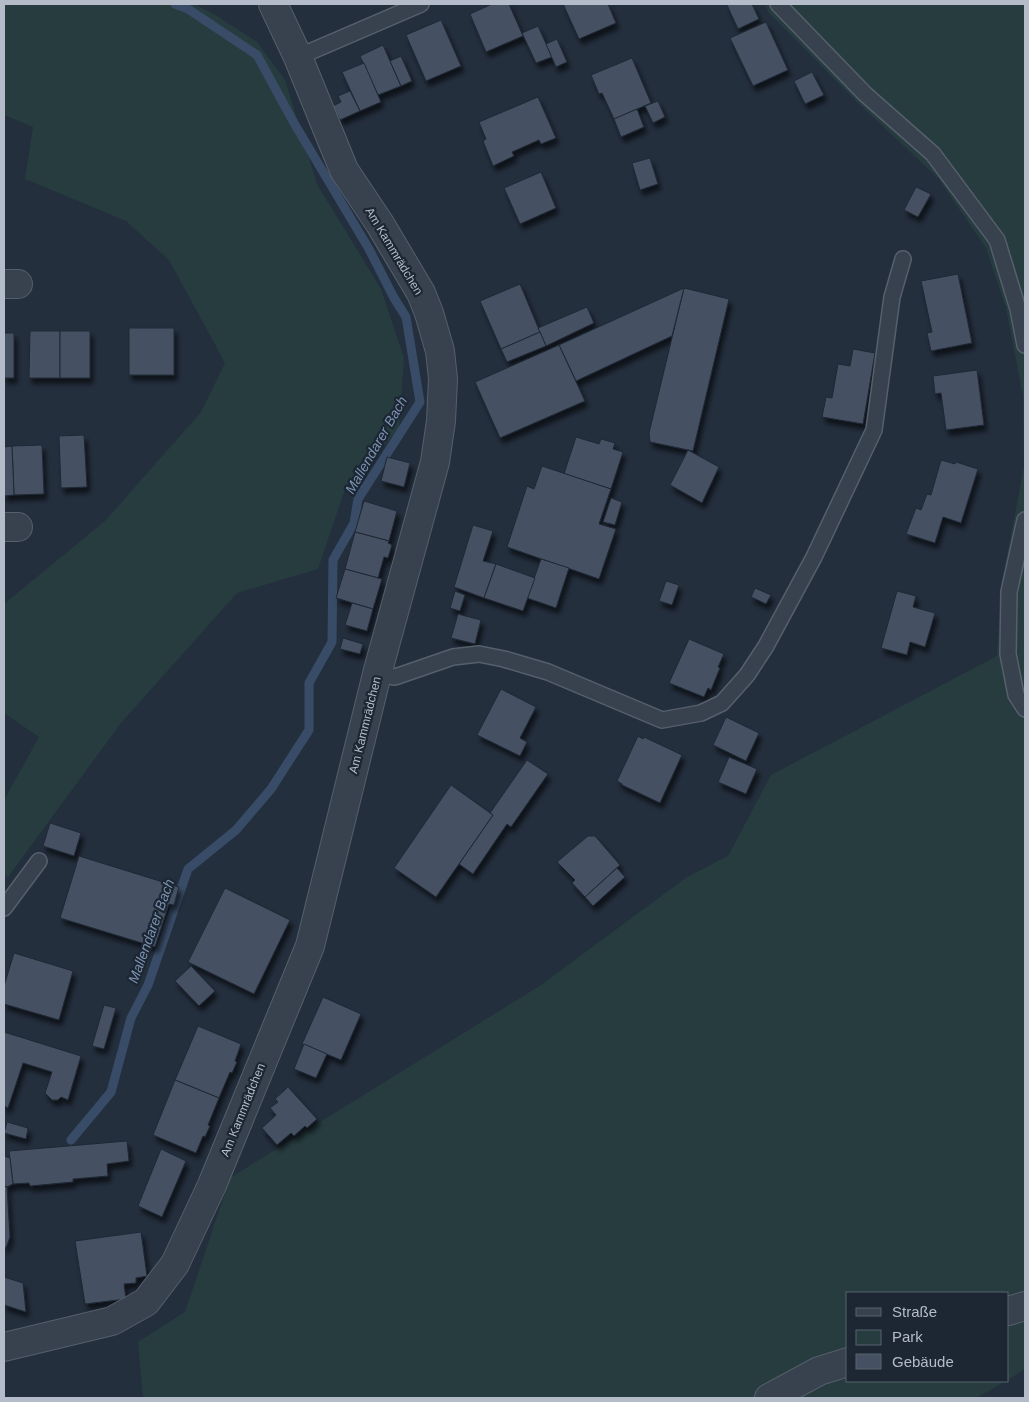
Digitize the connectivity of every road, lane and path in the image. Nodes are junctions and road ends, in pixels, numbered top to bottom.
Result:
1 (273, 4) edge
2 (421, 4) edge
3 (778, 4) edge
4 (298, 58) junction
5 (903, 259) dead end
6 (1025, 345) edge
7 (1025, 520) edge
8 (378, 674) junction
9 (1025, 708) edge
10 (39, 861) dead end
11 (4, 908) edge
12 (1025, 1306) edge
13 (1009, 1311) edge
14 (4, 1347) edge
15 (846, 1363) edge
16 (769, 1398) edge

1 - 4 street, Am Kammrädchen
2 - 4 lane
3 - 6 lane
4 - 8 street, Am Kammrädchen
5 - 8 lane
7 - 9 lane
8 - 14 street, Am Kammrädchen
10 - 11 lane
12 - 13 street
15 - 16 street

